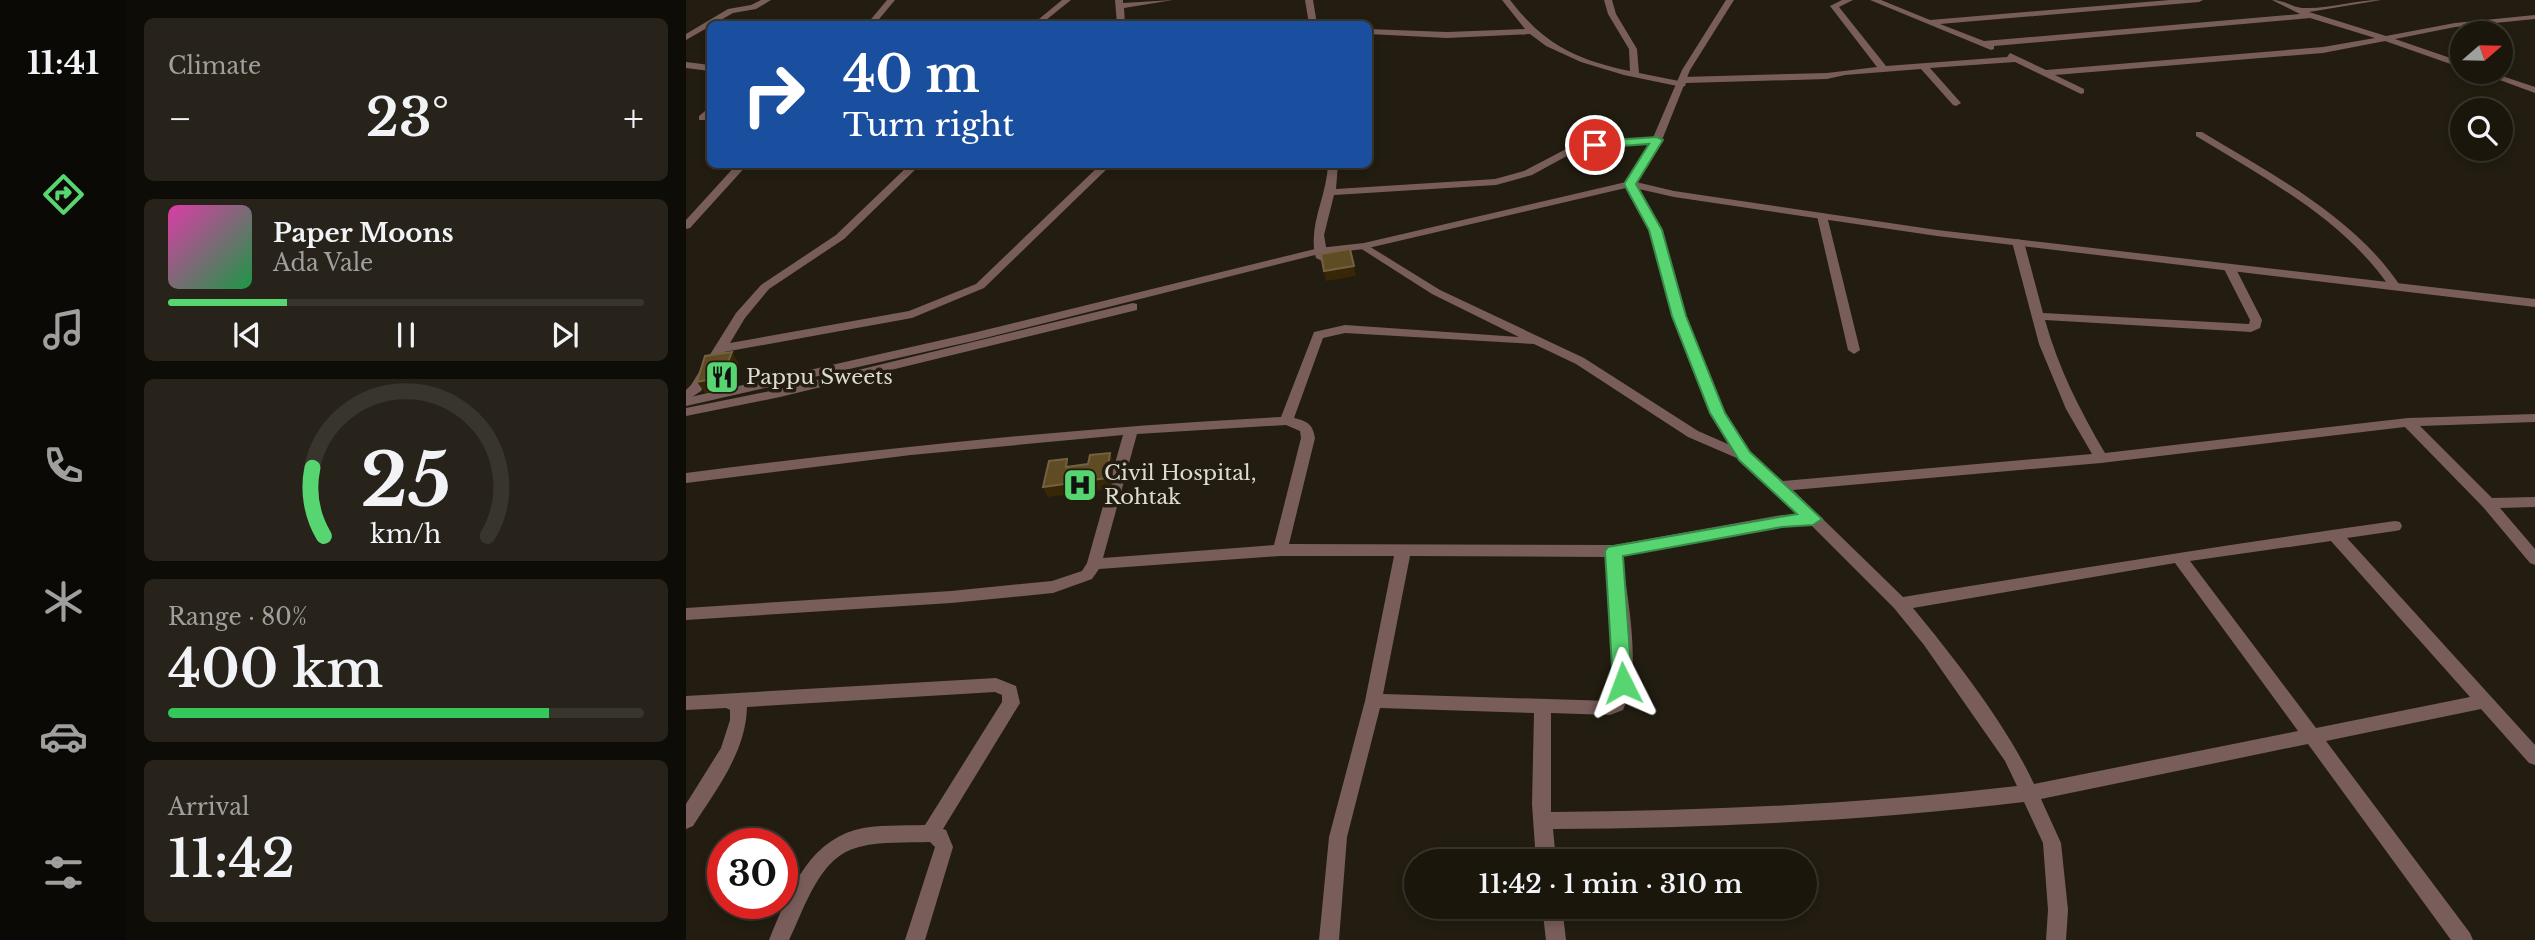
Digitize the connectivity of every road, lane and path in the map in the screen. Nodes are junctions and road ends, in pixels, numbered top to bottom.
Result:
1 (767, 0) edge
2 (891, 0) edge
3 (1067, 0) edge
4 (1168, 0) edge
5 (1309, 0) edge
6 (1506, 0) edge
7 (1608, 0) edge
8 (1730, 0) edge
9 (1849, 0) edge
10 (1874, 0) edge
11 (2199, 0) edge
12 (2276, 0) edge
13 (2377, 0) edge
14 (1119, 3) edge
15 (2299, 12) junction
16 (2309, 16) junction
17 (2535, 17) edge
18 (714, 21) edge
19 (874, 21) edge
20 (1041, 21) edge
21 (1118, 21) edge
22 (1312, 21) edge
23 (1931, 22) junction
24 (707, 25) edge
25 (1372, 31) edge
26 (1531, 31) junction
27 (686, 37) edge
28 (2385, 38) junction
29 (1983, 44) junction
30 (2017, 59) junction
31 (2450, 61) edge
32 (686, 65) edge
33 (1924, 67) junction
34 (707, 68) edge
35 (1884, 70) junction
36 (2045, 73) junction
37 (1635, 75) junction
38 (1682, 82) junction
39 (2513, 83) edge
40 (2535, 90) edge
41 (2081, 91) dead end
42 (1956, 103) dead end
43 (707, 113) edge
44 (702, 118) dead end
45 (2199, 134) dead end
46 (1657, 140) junction
47 (739, 168) edge
48 (912, 168) edge
49 (1103, 168) edge
50 (1333, 168) edge
51 (1630, 184) junction
52 (1331, 191) junction
53 (1822, 216) junction
54 (686, 226) edge
55 (2018, 242) junction
56 (1364, 246) junction
57 (1320, 254) junction
58 (2230, 267) junction
59 (2395, 287) junction
60 (2535, 303) edge
61 (2038, 316) junction
62 (1538, 341) junction
63 (718, 349) junction
64 (1854, 350) dead end
65 (691, 401) edge
66 (2535, 418) edge
67 (1286, 421) junction
68 (2408, 422) junction
69 (686, 426) edge
70 (1131, 432) junction
71 (1744, 456) junction
72 (2101, 458) junction
73 (686, 478) edge
74 (1780, 486) junction
75 (2535, 502) edge
76 (2488, 503) junction
77 (1813, 519) junction
78 (2395, 526) dead end
79 (2334, 534) junction
80 (1280, 550) junction
81 (1403, 551) junction
82 (1614, 551) junction
83 (2179, 557) junction
84 (2535, 559) edge
85 (1094, 564) junction
86 (1900, 604) junction
87 (686, 614) edge
88 (727, 701) junction
89 (1373, 701) junction
90 (2485, 701) junction
91 (686, 703) edge
92 (1543, 705) junction
93 (2312, 738) junction
94 (2535, 757) edge
95 (2029, 793) junction
96 (686, 820) edge
97 (1542, 821) junction
98 (930, 833) junction
99 (1545, 849) edge
100 (1554, 919) edge
101 (779, 940) edge
102 (915, 940) edge
103 (1329, 940) edge
104 (1556, 940) edge
105 (2056, 940) edge
106 (2463, 940) edge

1 - 18 street
2 - 19 street
3 - 20 street
4 - 14 street
5 - 22 street
6 - 26 street
7 - 37 street
8 - 38 street
9 - 35 street
10 - 23 street
11 - 23 street
12 - 15 street
13 - 15 street
14 - 21 street
15 - 16 street
16 - 28 street
16 - 29 street
17 - 28 street
23 - 29 street
24 - 27 street
25 - 26 street
26 - 37 street
28 - 31 street
28 - 36 street
29 - 30 street
30 - 33 street
30 - 36 street
32 - 34 street
33 - 35 street
33 - 42 street
35 - 38 street
36 - 41 street
37 - 38 street
38 - 46 street
39 - 40 street
43 - 44 street
45 - 59 street
46 - 51 street
46 - 52 street
47 - 54 street
48 - 63 street
49 - 63 street
50 - 52 street
51 - 53 street
51 - 56 street
51 - 71 street
52 - 57 street
53 - 55 street
53 - 64 street
55 - 58 street
55 - 61 street
56 - 57 street
56 - 62 street
57 - 65 street
58 - 59 street
58 - 61 street
59 - 60 street
61 - 72 street
62 - 67 street
62 - 71 street
63 - 65 street
65 - 69 street
66 - 68 street
67 - 70 street
67 - 80 street
68 - 72 street
68 - 76 street
70 - 73 street
70 - 85 street
71 - 74 street
72 - 74 street
74 - 77 street
75 - 76 street
76 - 84 street
77 - 82 street
77 - 86 street
78 - 79 street
79 - 83 street
79 - 90 street
80 - 81 street
80 - 85 street
81 - 82 street
81 - 89 street
82 - 92 street
83 - 86 street
83 - 93 street
85 - 87 street
86 - 95 street
88 - 91 street
88 - 96 street
88 - 98 street
89 - 92 street
89 - 103 street
90 - 93 street
90 - 94 street
92 - 97 street
93 - 95 street
93 - 106 street
95 - 97 street
95 - 105 street
97 - 99 street
98 - 101 street
98 - 102 street
100 - 104 street

